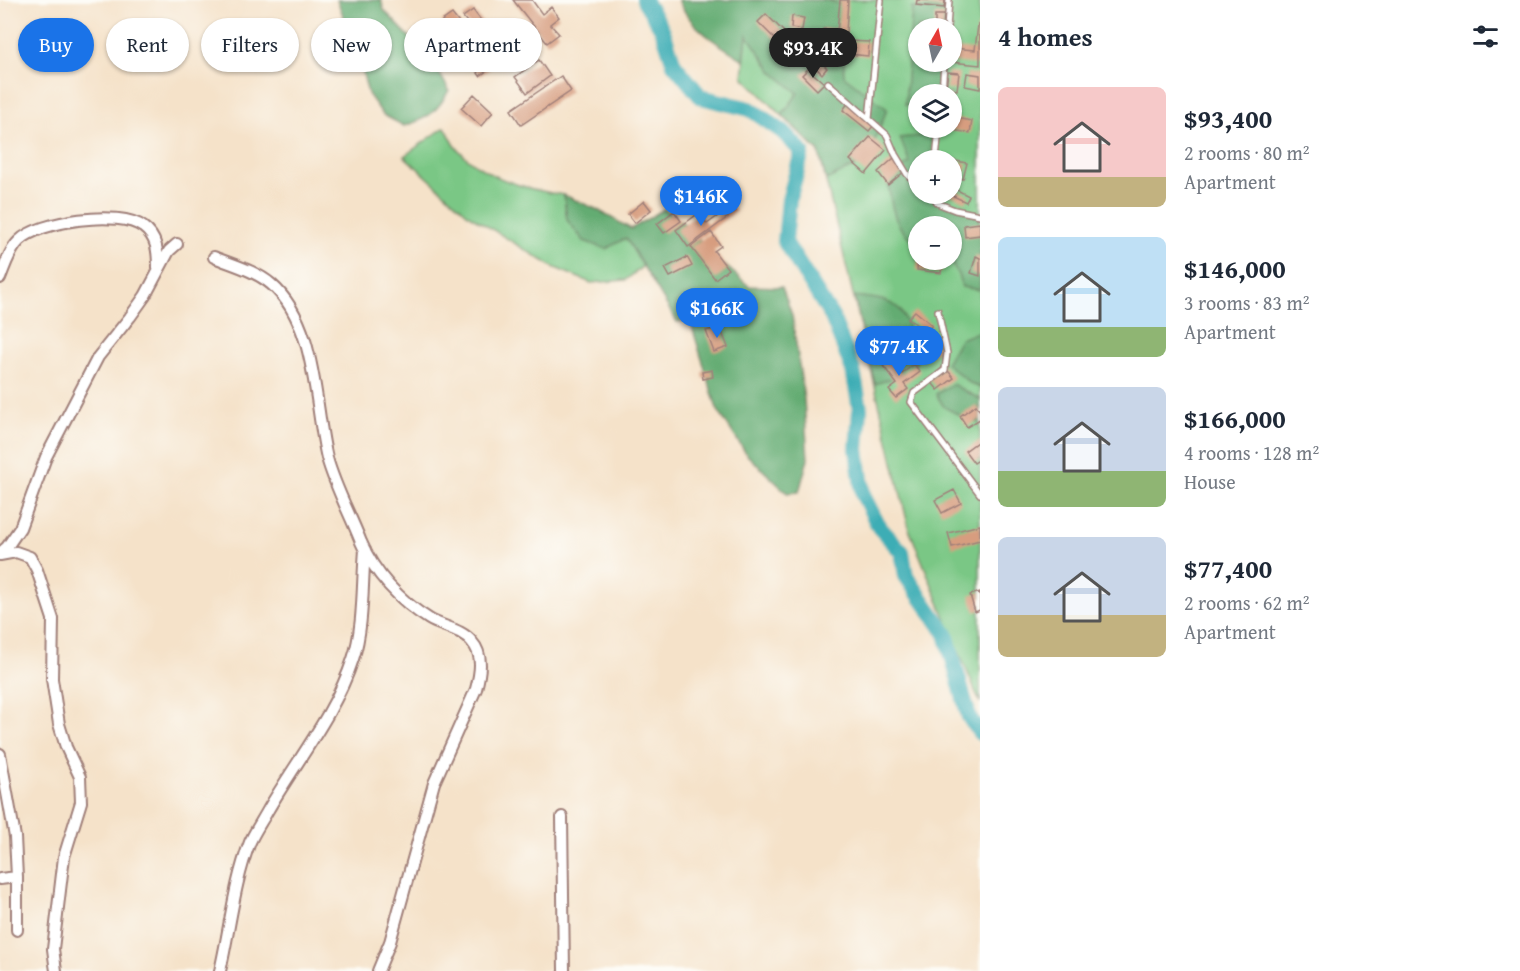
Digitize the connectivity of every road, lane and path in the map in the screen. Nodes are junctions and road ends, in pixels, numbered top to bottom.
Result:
1 (881, 0) edge
2 (949, 0) edge
3 (948, 18) edge
4 (828, 83) dead end
5 (869, 119) junction
6 (908, 175) edge
7 (941, 204) edge
8 (980, 215) edge
9 (177, 244) dead end
10 (214, 257) dead end
11 (159, 269) junction
12 (0, 278) edge
13 (938, 311) dead end
14 (980, 494) edge
15 (365, 550) junction
16 (0, 554) edge
17 (0, 754) edge
18 (561, 818) dead end
19 (17, 877) junction
20 (0, 879) edge
21 (17, 930) dead end
22 (56, 971) edge
23 (220, 971) edge
24 (378, 971) edge
25 (564, 971) edge

1 - 5 lane
2 - 3 lane
4 - 5 lane
5 - 6 lane
7 - 8 lane
9 - 11 street
10 - 15 street
11 - 12 street
11 - 16 street
13 - 14 lane
15 - 23 street
15 - 24 street
16 - 22 street
17 - 19 street
18 - 25 street
19 - 20 street
19 - 21 street

